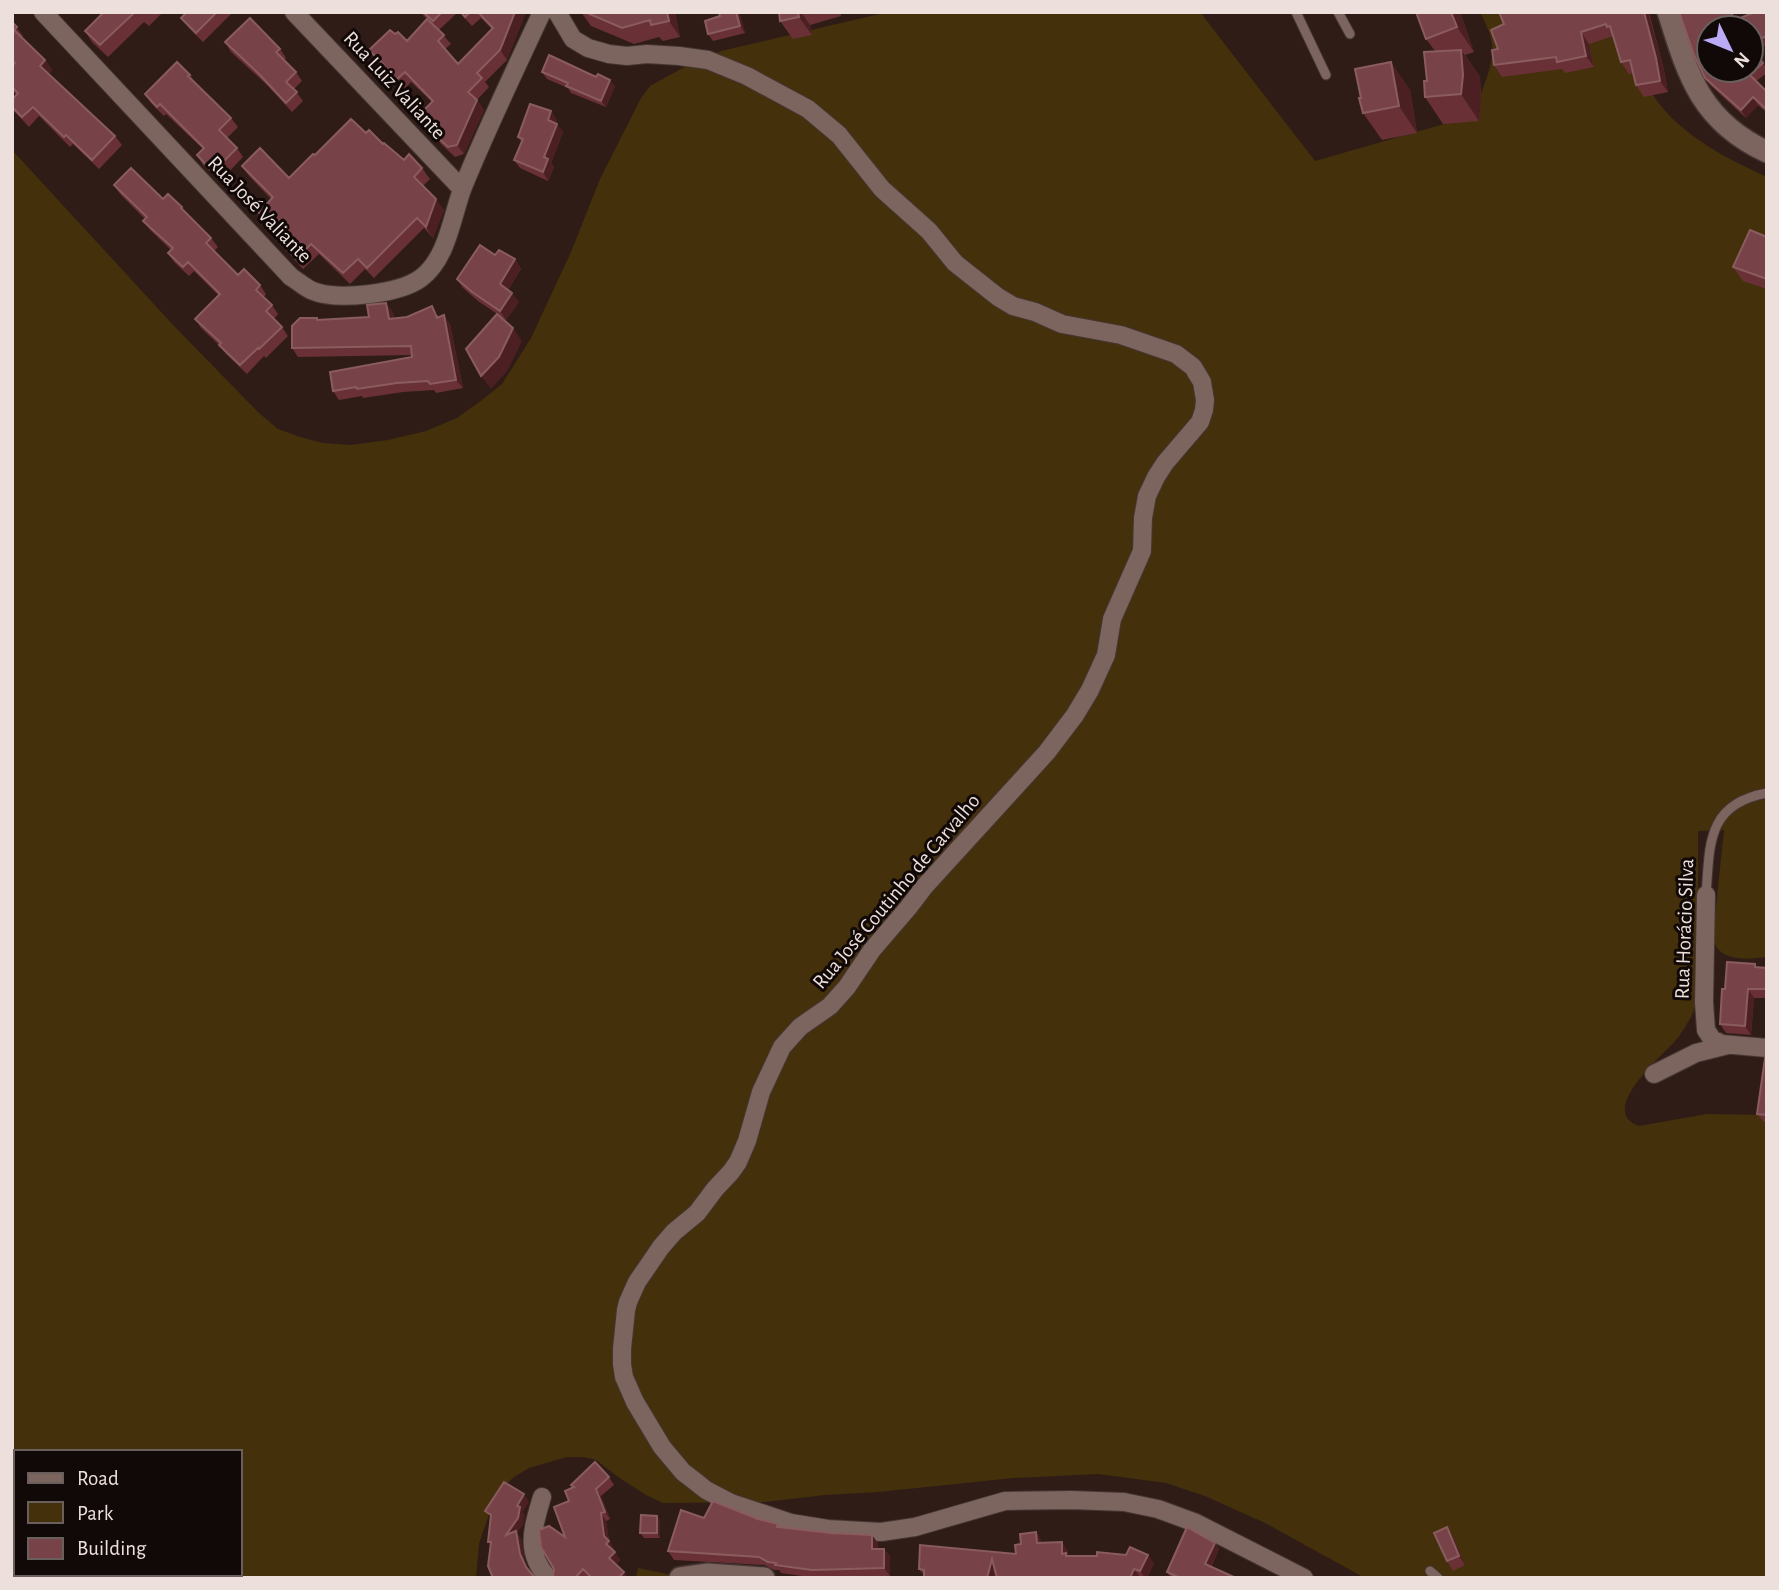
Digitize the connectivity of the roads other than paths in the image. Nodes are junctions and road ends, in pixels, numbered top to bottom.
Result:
1 (43, 12) edge
2 (294, 12) edge
3 (542, 12) edge
4 (557, 12) edge
5 (1296, 12) edge
6 (1338, 12) edge
7 (1668, 12) edge
8 (1350, 34) dead end
9 (1326, 75) dead end
10 (1767, 152) edge
11 (462, 189) junction
12 (1767, 793) edge
13 (1706, 895) joint
14 (1705, 1025) junction
15 (1728, 1045) junction
16 (1767, 1048) edge
17 (542, 1497) dead end
18 (1430, 1571) dead end
19 (548, 1578) edge
20 (680, 1578) edge
21 (764, 1578) edge
22 (1304, 1578) edge
23 (1438, 1578) edge

1 - 11 street, Rua José Valiante
2 - 11 street, Rua Luiz Valiante
3 - 11 street, Rua José Valiante
4 - 22 street, Rua José Coutinho de Carvalho
5 - 9 lane
6 - 8 lane
7 - 10 street
12 - 13 lane, Rua Horácio Silva
13 - 14 street, Rua Horácio Silva
14 - 15 street, Rua Horácio Silva
14 - 15 street
15 - 16 street
17 - 19 street
18 - 23 lane
20 - 21 street

